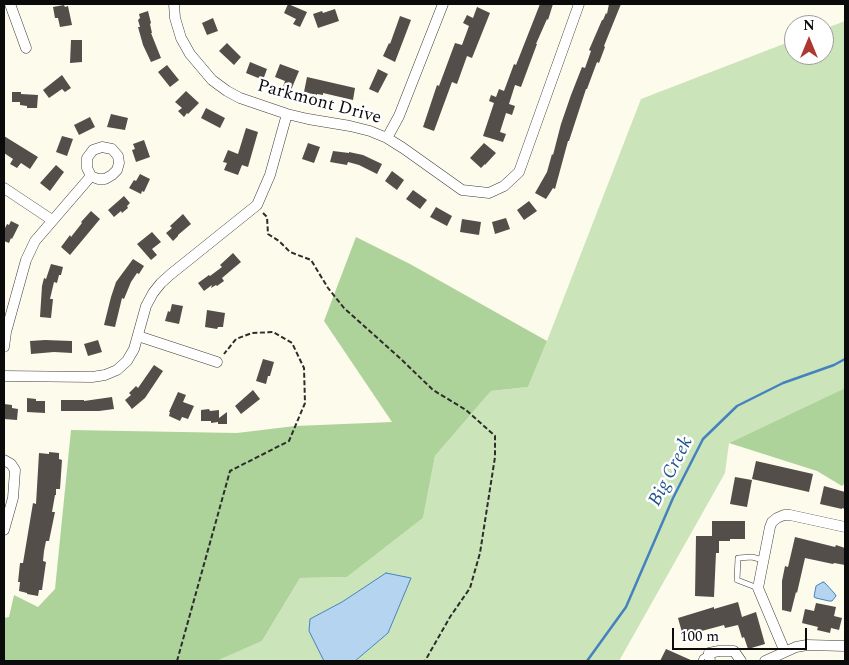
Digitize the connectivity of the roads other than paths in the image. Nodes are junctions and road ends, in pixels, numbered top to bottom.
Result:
1 (10, 4) edge
2 (174, 4) edge
3 (443, 4) edge
4 (579, 4) edge
5 (26, 48) dead end
6 (287, 114) junction
7 (387, 138) junction
8 (91, 176) dead end
9 (4, 188) edge
10 (52, 220) junction
11 (138, 336) junction
12 (4, 347) edge
13 (217, 362) road end
14 (4, 376) edge
15 (4, 460) edge
16 (845, 527) edge
17 (4, 530) edge
18 (764, 560) junction
19 (758, 588) junction
20 (845, 646) edge
21 (785, 652) junction
22 (709, 657) edge
23 (701, 661) edge
24 (741, 661) edge
25 (764, 661) edge

1 - 5 street
2 - 6 street, Parkmont Drive
3 - 7 street
4 - 7 street, Parkmont Drive
6 - 7 street, Parkmont Drive
6 - 11 street
8 - 10 street
9 - 10 street
10 - 12 street
11 - 13 street
11 - 14 street
15 - 17 street
16 - 18 street
18 - 19 street
18 - 19 lane
19 - 21 street
20 - 21 street
21 - 25 street
22 - 23 lane
22 - 24 street

